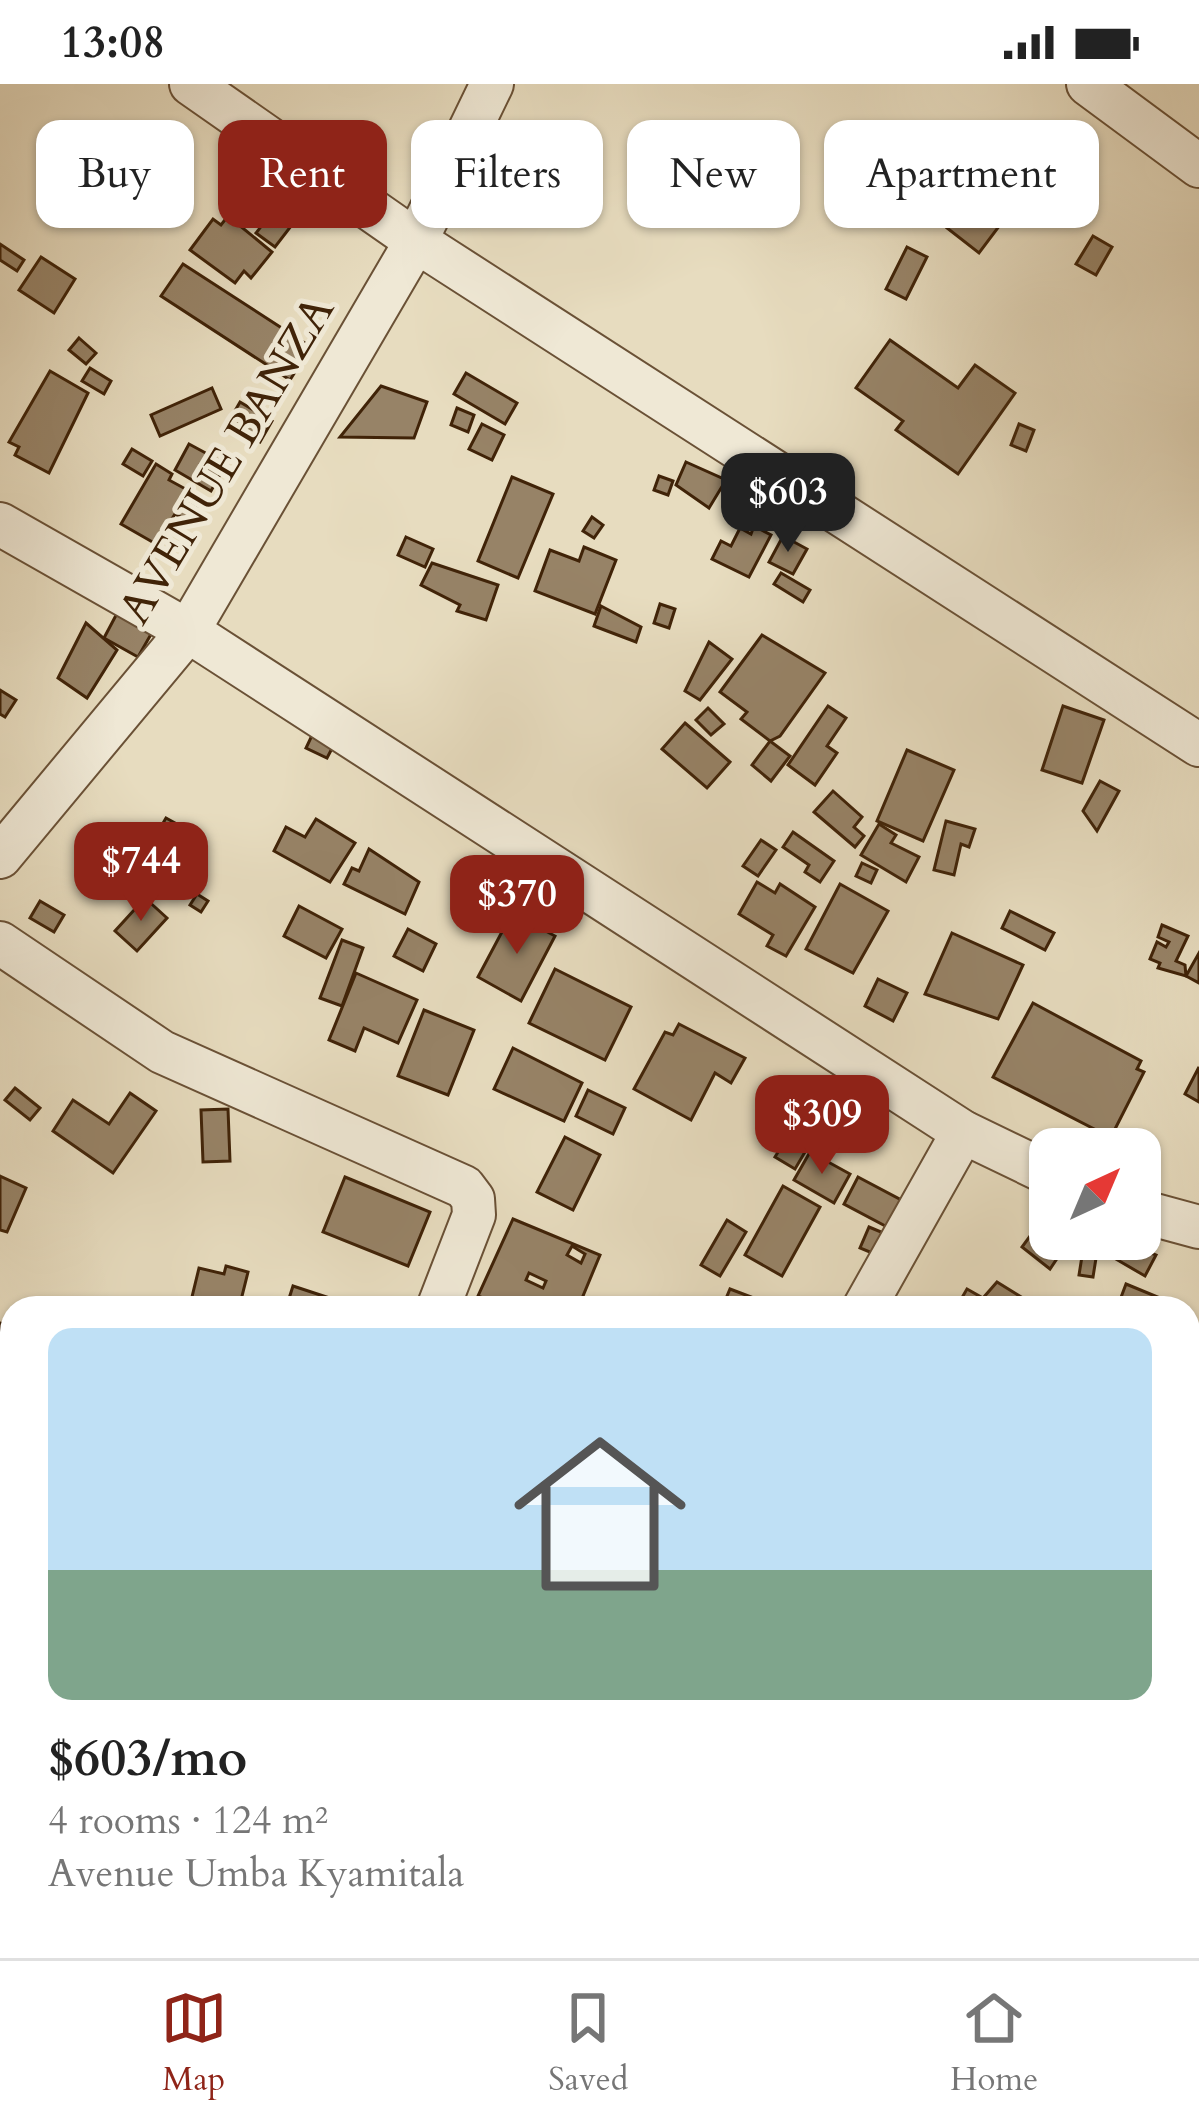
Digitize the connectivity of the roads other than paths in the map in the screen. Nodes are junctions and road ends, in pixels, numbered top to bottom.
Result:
1 (190, 84) edge
2 (492, 84) edge
3 (1088, 84) edge
4 (1199, 166) edge
5 (416, 241) junction
6 (0, 524) edge
7 (188, 631) junction
8 (1199, 745) edge
9 (0, 857) edge
10 (0, 943) edge
11 (963, 1132) junction
12 (1029, 1164) edge
13 (1161, 1217) edge
14 (1199, 1227) edge
15 (443, 1296) edge
16 (871, 1296) edge

1 - 5 street
2 - 5 street, AVENUE BANZA
3 - 4 street
5 - 7 street, AVENUE BANZA
5 - 8 street
6 - 7 street
7 - 9 street, AVENUE BANZA
7 - 11 street
10 - 15 street
11 - 12 street
11 - 16 street
13 - 14 street

